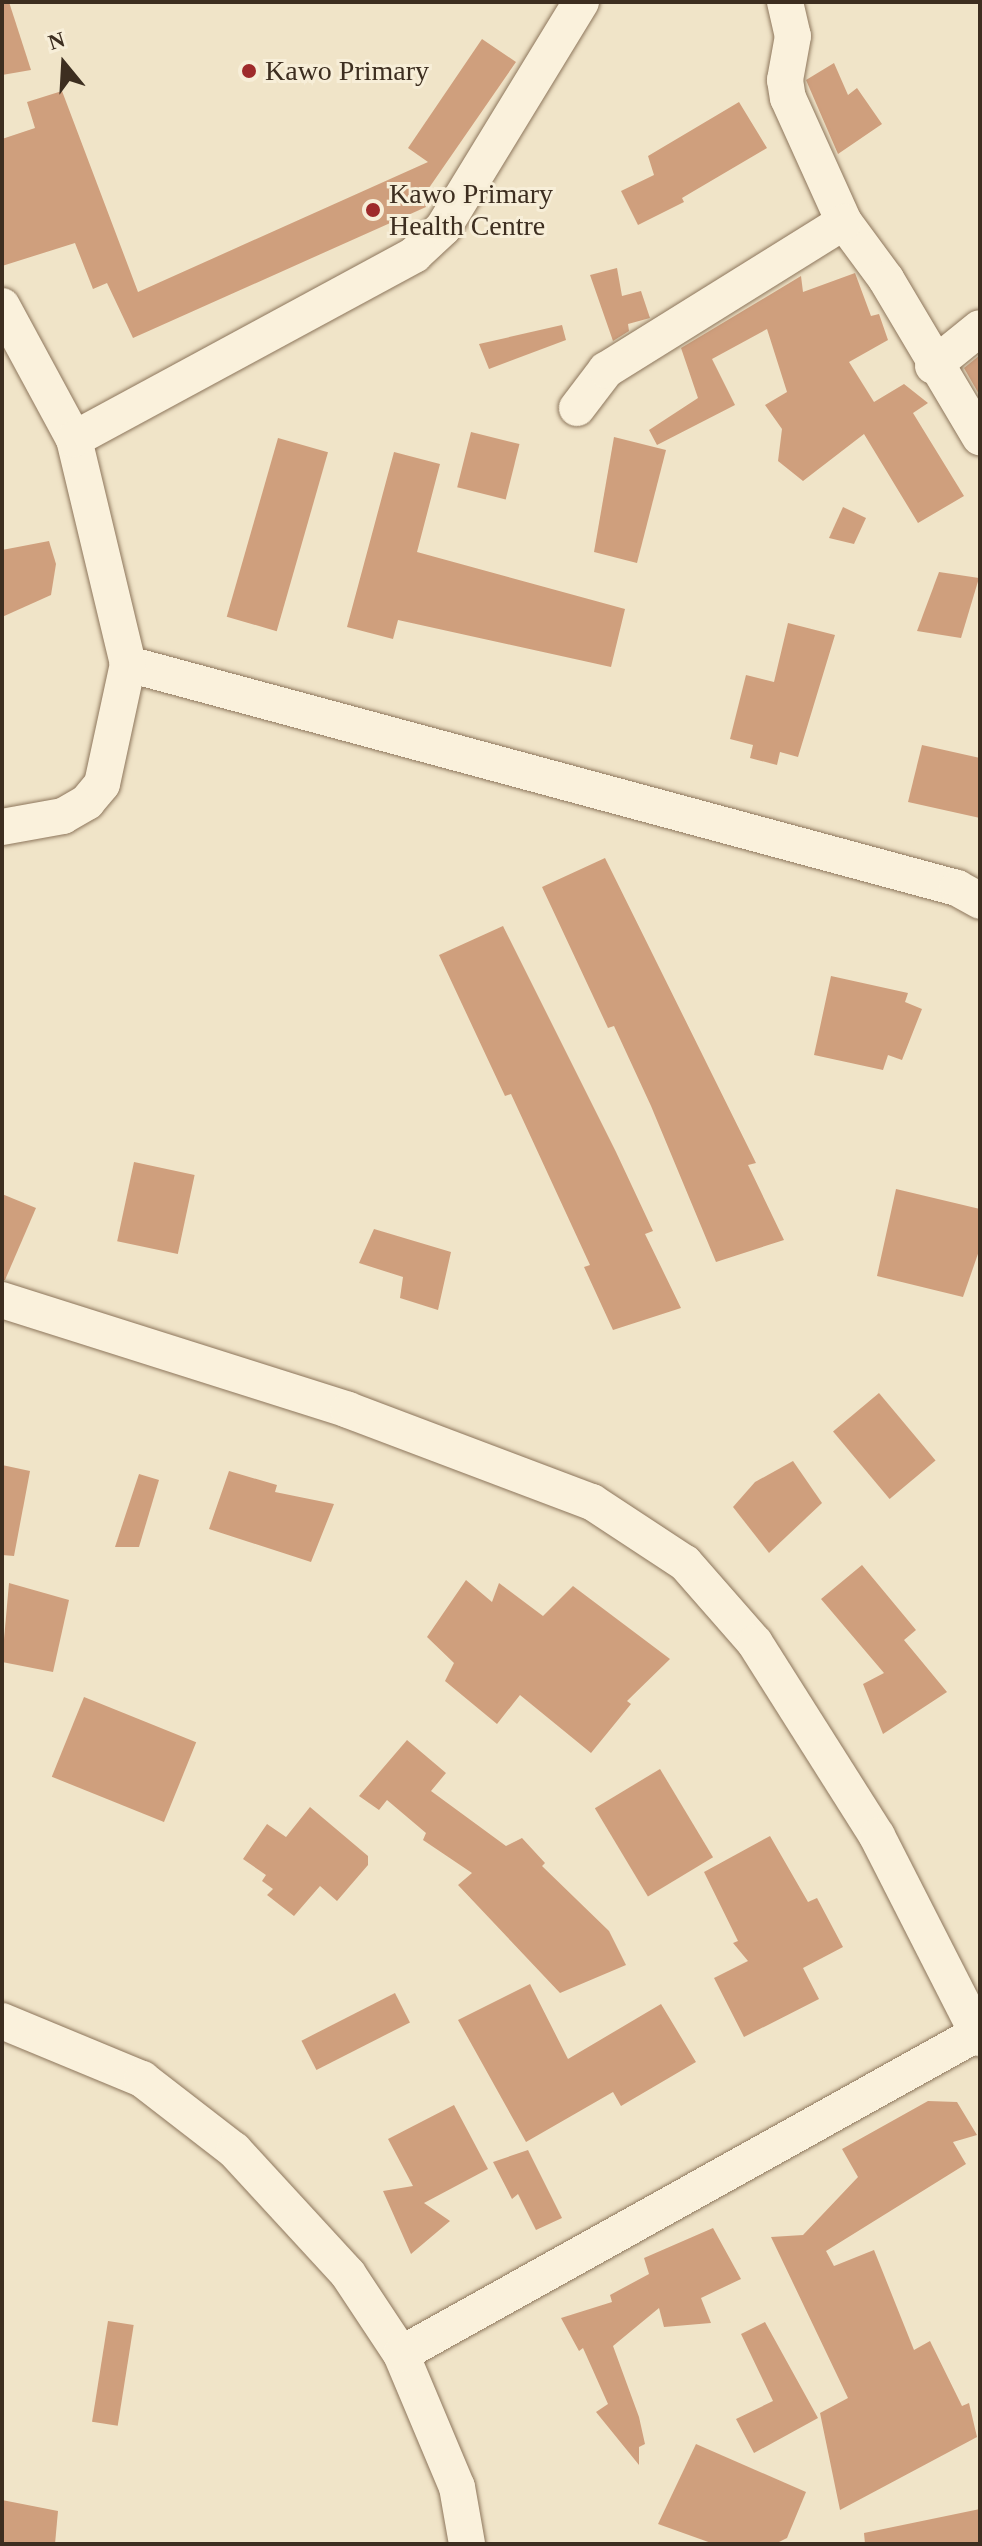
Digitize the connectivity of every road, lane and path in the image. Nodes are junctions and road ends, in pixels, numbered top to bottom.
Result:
1 (581, 2) edge
2 (785, 2) edge
3 (844, 222) junction
4 (2, 306) edge
5 (980, 328) edge
6 (933, 366) junction
7 (577, 408) dead end
8 (980, 437) edge
9 (74, 439) junction
10 (128, 664) junction
11 (2, 827) edge
12 (980, 901) edge
13 (2, 1300) edge
14 (2, 2021) edge
15 (979, 2035) edge
16 (401, 2354) junction
17 (467, 2544) edge

1 - 9 street
2 - 3 street
3 - 6 street
3 - 7 street
4 - 9 street
5 - 6 street
6 - 8 street
9 - 10 street
10 - 11 street
10 - 12 street
13 - 15 street
14 - 16 street
15 - 16 street
16 - 17 street

